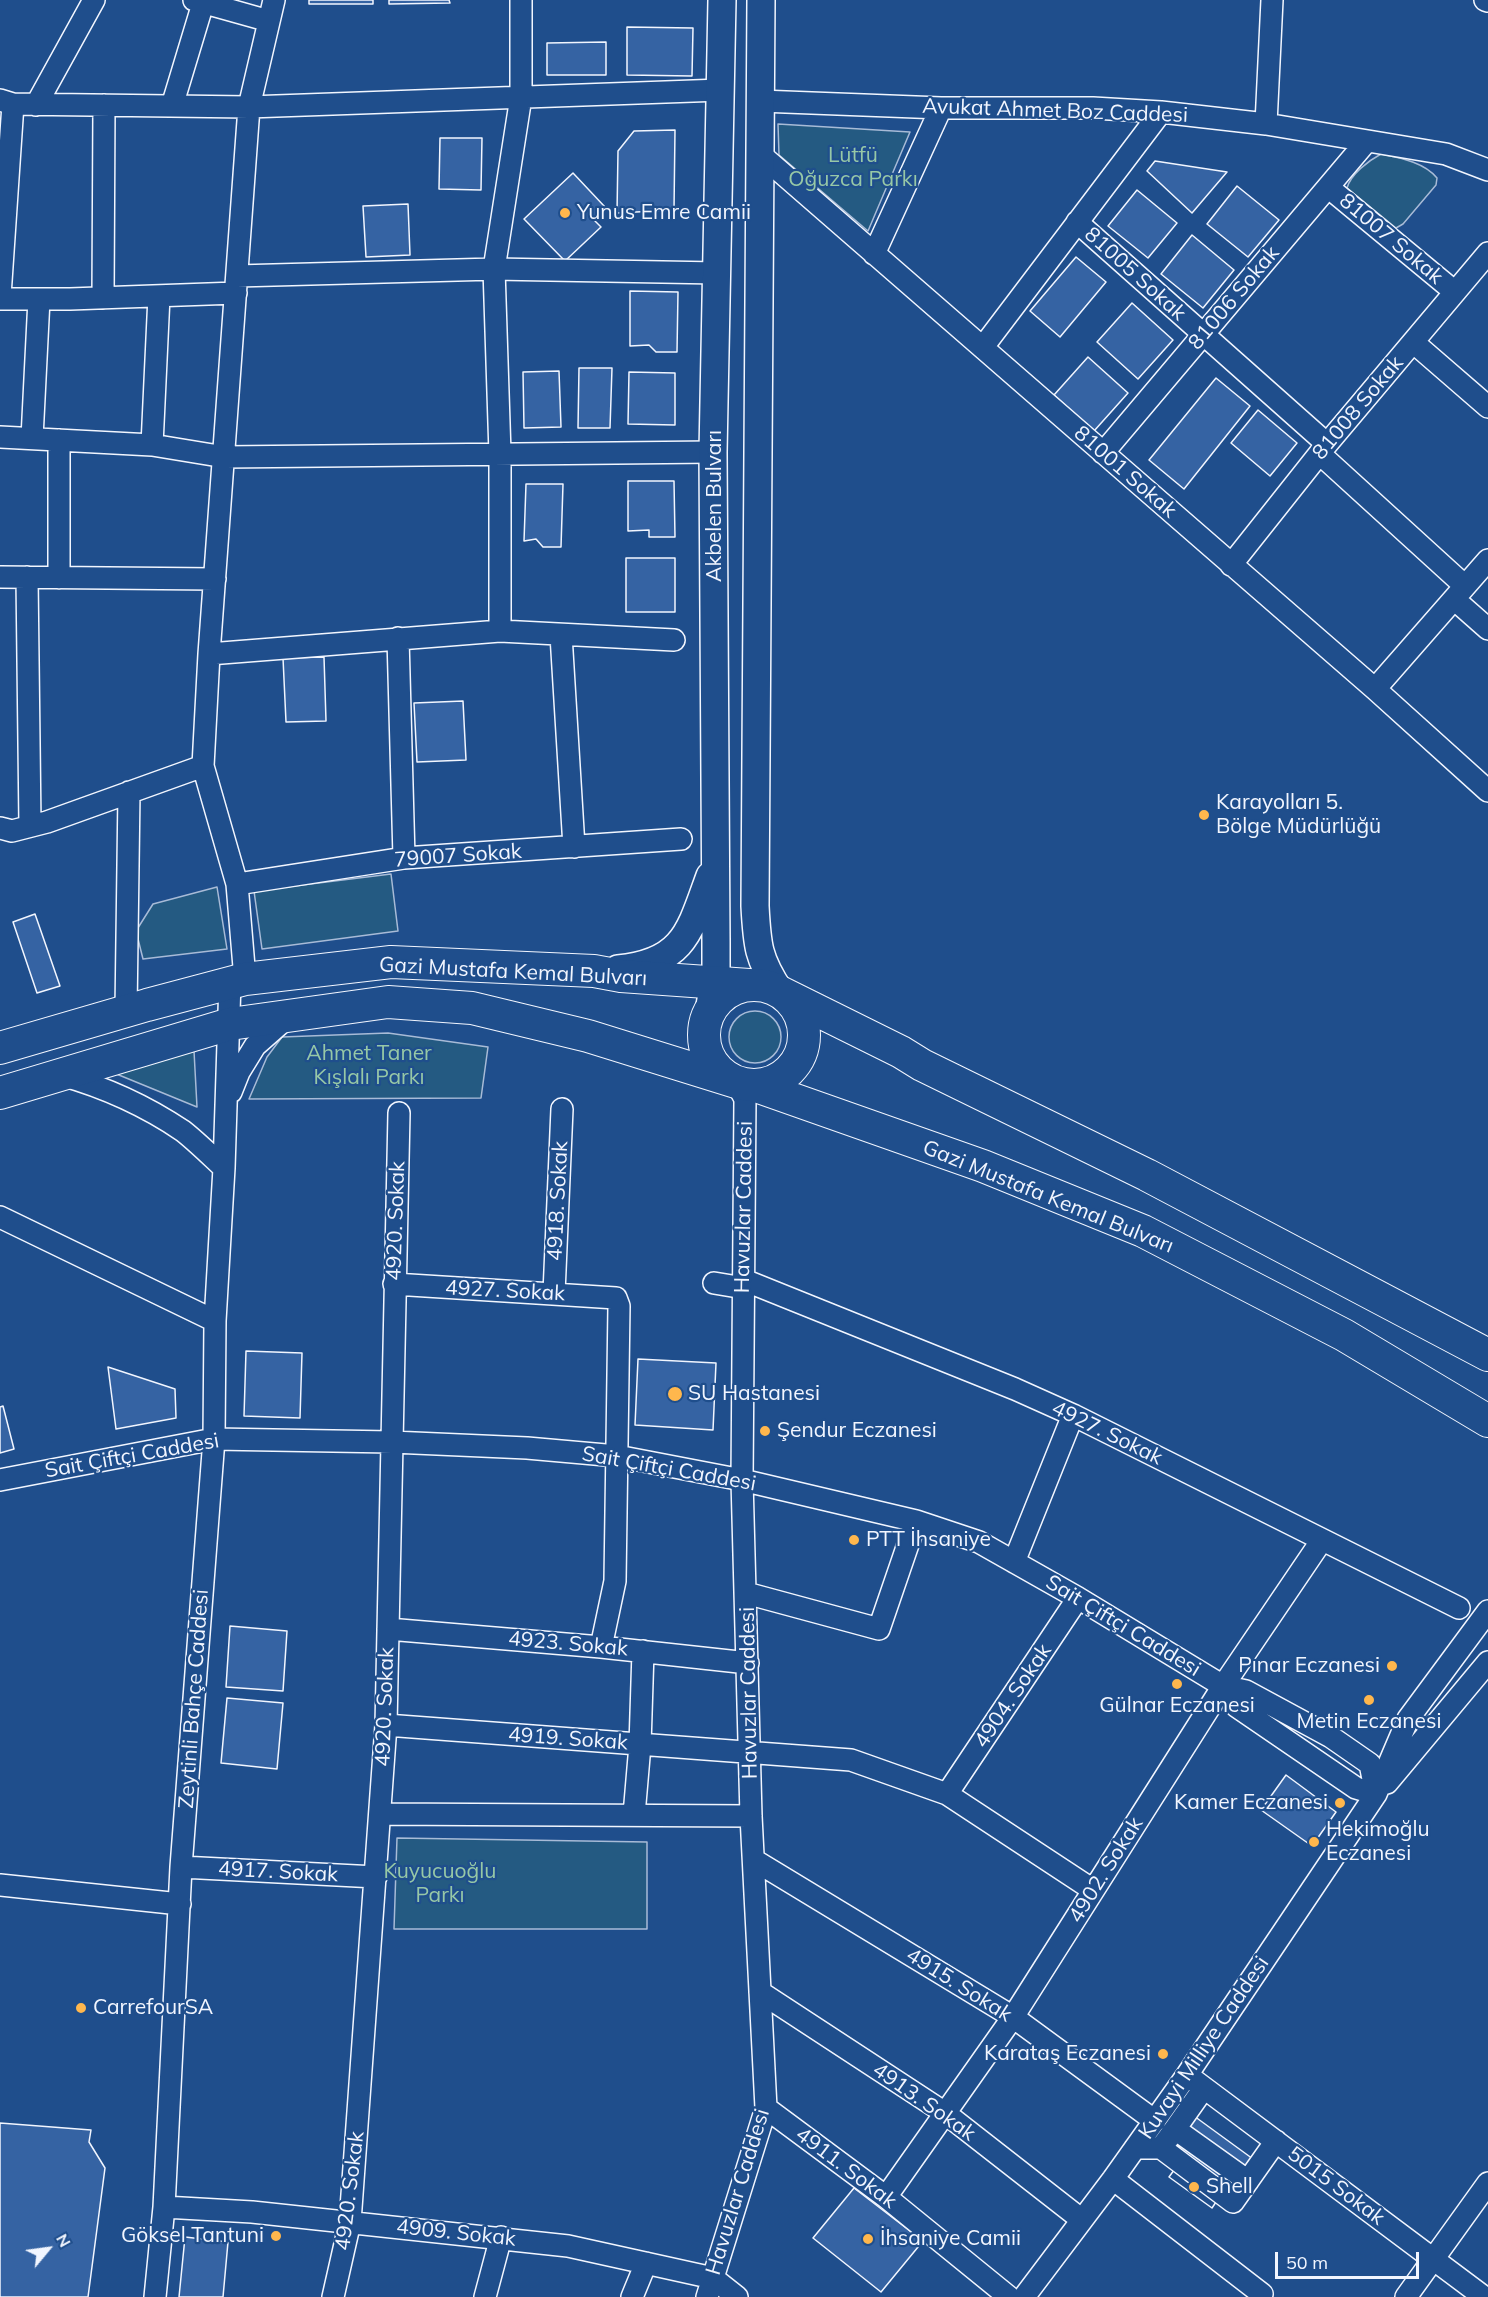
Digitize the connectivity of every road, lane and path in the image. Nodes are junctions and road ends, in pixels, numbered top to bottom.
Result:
1 (94, 0) edge
2 (274, 0) edge
3 (521, 0) edge
4 (722, 0) edge
5 (761, 0) edge
6 (1272, 0) edge
7 (200, 1) edge
8 (269, 21) junction
9 (721, 90) junction
10 (521, 97) junction
11 (760, 101) junction
12 (7, 102) edge
13 (36, 105) junction
14 (104, 105) junction
15 (172, 106) junction
16 (249, 107) junction
17 (941, 108) junction
18 (1161, 112) junction
19 (1266, 124) junction
20 (1366, 142) junction
21 (760, 154) junction
22 (1488, 170) edge
23 (1328, 187) junction
24 (1077, 222) junction
25 (1488, 253) edge
26 (874, 254) junction
27 (494, 270) junction
28 (718, 273) junction
29 (236, 284) junction
30 (1455, 292) junction
31 (159, 296) junction
32 (0, 297) edge
33 (103, 298) junction
34 (39, 299) junction
35 (1202, 335) junction
36 (1413, 342) junction
37 (983, 346) junction
38 (1488, 407) edge
39 (0, 436) edge
40 (32, 438) junction
41 (59, 440) junction
42 (152, 445) junction
43 (1324, 449) junction
44 (713, 452) junction
45 (1103, 453) junction
46 (500, 454) junction
47 (225, 457) junction
48 (1488, 560) edge
49 (1231, 565) junction
50 (0, 577) edge
51 (27, 577) junction
52 (59, 578) junction
53 (215, 579) junction
54 (1459, 592) junction
55 (1488, 629) edge
56 (501, 631) junction
57 (561, 635) junction
58 (398, 638) junction
59 (674, 639) dead end
60 (209, 654) junction
61 (1375, 689) junction
62 (203, 766) junction
63 (1488, 791) edge
64 (129, 792) junction
65 (30, 826) junction
66 (0, 828) edge
67 (681, 839) dead end
68 (574, 847) junction
69 (404, 858) junction
70 (717, 858) junction
71 (237, 884) junction
72 (594, 972) junction
73 (237, 980) junction
74 (780, 992) junction
75 (711, 997) junction
76 (126, 1011) junction
77 (290, 1015) junction
78 (230, 1024) junction
79 (0, 1048) edge
80 (57, 1075) junction
81 (745, 1084) junction
82 (0, 1094) edge
83 (227, 1101) junction
84 (562, 1109) dead end
85 (399, 1113) dead end
86 (224, 1168) junction
87 (0, 1217) edge
88 (714, 1283) dead end
89 (394, 1284) junction
90 (744, 1284) junction
91 (554, 1293) junction
92 (214, 1322) junction
93 (1488, 1355) edge
94 (1073, 1415) junction
95 (1488, 1420) edge
96 (214, 1439) junction
97 (392, 1442) junction
98 (616, 1456) junction
99 (0, 1480) edge
100 (742, 1480) junction
101 (916, 1521) junction
102 (1322, 1540) junction
103 (1014, 1562) junction
104 (746, 1593) junction
105 (1078, 1598) junction
106 (1459, 1608) dead end
107 (1488, 1611) edge
108 (388, 1629) junction
109 (601, 1647) junction
110 (643, 1651) junction
111 (1488, 1662) edge
112 (748, 1663) junction
113 (1223, 1686) junction
114 (386, 1725) junction
115 (640, 1744) junction
116 (751, 1753) junction
117 (947, 1794) junction
118 (1376, 1794) junction
119 (380, 1814) junction
120 (634, 1815) junction
121 (751, 1816) junction
122 (754, 1860) junction
123 (181, 1867) junction
124 (376, 1877) junction
125 (0, 1885) edge
126 (1092, 1890) junction
127 (180, 1904) junction
128 (760, 1992) junction
129 (1013, 2017) junction
130 (1187, 2075) junction
131 (1204, 2088) junction
132 (766, 2108) junction
133 (945, 2113) junction
134 (1155, 2121) junction
135 (1175, 2129) junction
136 (1276, 2141) junction
137 (1135, 2148) junction
138 (1161, 2148) junction
139 (1113, 2179) junction
140 (1248, 2181) junction
141 (1488, 2183) edge
142 (886, 2197) junction
143 (164, 2207) junction
144 (1082, 2220) junction
145 (350, 2222) junction
146 (501, 2237) junction
147 (1433, 2258) junction
148 (646, 2263) junction
149 (710, 2287) edge
150 (155, 2297) edge
151 (333, 2297) edge
152 (485, 2297) edge
153 (632, 2297) edge
154 (737, 2297) edge
155 (1009, 2297) edge
156 (1024, 2297) edge
157 (1261, 2297) edge
158 (1406, 2297) edge
159 (1485, 2297) edge

1 - 13 street
2 - 8 street
3 - 10 street
4 - 9 main road, Akbelen Bulvarı
5 - 11 main road, Akbelen Bulvarı
6 - 19 street
7 - 8 street
7 - 15 street
8 - 16 street
9 - 10 street
9 - 28 main road, Akbelen Bulvarı
10 - 16 street
10 - 27 street
11 - 17 street, Avukat Ahmet Boz Caddesi
11 - 21 main road, Akbelen Bulvarı
12 - 13 street
12 - 32 street
13 - 14 street
14 - 15 street
14 - 33 street
15 - 16 street
16 - 29 street
17 - 18 street, Avukat Ahmet Boz Caddesi
17 - 26 street
18 - 19 street, Avukat Ahmet Boz Caddesi
18 - 24 street
19 - 20 street, Avukat Ahmet Boz Caddesi
20 - 22 street, Avukat Ahmet Boz Caddesi
20 - 23 street, 81006 Sokak
21 - 26 street, 81001 Sokak
21 - 74 main road, Akbelen Bulvarı
23 - 30 street, 81007 Sokak
23 - 35 street, 81006 Sokak
24 - 35 street, 81005 Sokak
24 - 37 street
25 - 30 street, 81008 Sokak
26 - 37 street, 81001 Sokak
27 - 28 street
27 - 29 street
27 - 46 street
28 - 44 main road, Akbelen Bulvarı
29 - 31 street
29 - 47 street
30 - 36 street, 81008 Sokak
31 - 33 street
31 - 42 street
32 - 34 street
33 - 34 street
34 - 40 street
35 - 43 street, 81005 Sokak
35 - 45 street, 81006 Sokak
36 - 38 street
36 - 43 street, 81008 Sokak
37 - 45 street, 81001 Sokak
39 - 40 street
40 - 41 street
41 - 42 street
41 - 52 street
42 - 47 street
43 - 49 street, 81008 Sokak
43 - 54 street, 81005 Sokak
44 - 46 street
44 - 70 main road, Akbelen Bulvarı
45 - 49 street, 81001 Sokak
46 - 47 street
46 - 56 street
47 - 53 street
48 - 54 street
49 - 61 street, 81001 Sokak
50 - 51 street
51 - 52 street
51 - 65 street
52 - 53 street
53 - 60 street
54 - 55 street, 81005 Sokak
54 - 61 street
56 - 57 street
56 - 58 street
57 - 59 street
57 - 68 street
58 - 60 street
58 - 69 street
60 - 62 street
61 - 63 street, 81001 Sokak
62 - 64 street
62 - 71 street
64 - 65 street
64 - 76 street
65 - 66 street
67 - 68 street, 79007 Sokak
68 - 69 street, 79007 Sokak
69 - 71 street, 79007 Sokak
70 - 72 main road
70 - 75 main road, Akbelen Bulvarı
71 - 73 street
72 - 73 highway, Gazi Mustafa Kemal Bulvarı
72 - 75 highway, Gazi Mustafa Kemal Bulvarı
73 - 76 highway, Gazi Mustafa Kemal Bulvarı
73 - 78 street
74 - 75 highway, Gazi Mustafa Kemal Bulvarı
74 - 81 highway
74 - 93 highway
75 - 81 highway
76 - 79 highway, Gazi Mustafa Kemal Bulvarı
77 - 78 highway, Gazi Mustafa Kemal Bulvarı
77 - 81 highway, Gazi Mustafa Kemal Bulvarı
77 - 83 street
78 - 80 highway, Gazi Mustafa Kemal Bulvarı
78 - 83 street
80 - 82 highway, Gazi Mustafa Kemal Bulvarı
80 - 86 street
81 - 90 street, Havuzlar Caddesi
81 - 95 highway, Gazi Mustafa Kemal Bulvarı
83 - 86 street, Zeytinli Bahçe Caddesi
84 - 91 street, 4918. Sokak
85 - 89 street, 4920. Sokak
86 - 92 street, Zeytinli Bahçe Caddesi
87 - 92 street
88 - 90 street, 4927. Sokak
89 - 91 street, 4927. Sokak
89 - 97 street, 4920. Sokak
90 - 94 street, 4927. Sokak
90 - 100 street, Havuzlar Caddesi
91 - 98 street, 4927. Sokak
92 - 96 street, Zeytinli Bahçe Caddesi
94 - 102 street, 4927. Sokak
94 - 103 street
96 - 97 street, Sait Çiftçi Caddesi
96 - 99 street, Sait Çiftçi Caddesi
96 - 123 street, Zeytinli Bahçe Caddesi
97 - 98 street, Sait Çiftçi Caddesi
97 - 108 street, 4920. Sokak
98 - 100 street, Sait Çiftçi Caddesi
98 - 109 street
100 - 101 street, Sait Çiftçi Caddesi
100 - 104 street, Havuzlar Caddesi
101 - 103 street, Sait Çiftçi Caddesi
101 - 104 street
102 - 106 street, 4927. Sokak
102 - 113 street, 4902. Sokak
103 - 105 street, Sait Çiftçi Caddesi
104 - 112 street, Havuzlar Caddesi
105 - 113 street, Sait Çiftçi Caddesi
105 - 117 street, 4904. Sokak
107 - 118 street, Kuvayi Milliye Caddesi
108 - 109 street, 4923. Sokak
108 - 114 street, 4920. Sokak
109 - 110 street, 4923. Sokak
110 - 112 street, 4923. Sokak
110 - 115 street
111 - 118 street, Kuvayi Milliye Caddesi
112 - 116 street, Havuzlar Caddesi
113 - 118 street, Sait Çiftçi Caddesi
113 - 126 street, 4902. Sokak
114 - 115 street, 4919. Sokak
114 - 119 street, 4920. Sokak
115 - 116 street, 4919. Sokak
115 - 120 street
116 - 117 street, 4919. Sokak
116 - 121 street, Havuzlar Caddesi
117 - 126 street, 4919. Sokak
118 - 130 street, Kuvayi Milliye Caddesi
119 - 120 street
119 - 124 street, 4920. Sokak
120 - 121 street
121 - 122 street, Havuzlar Caddesi
122 - 128 street, Havuzlar Caddesi
122 - 129 street, 4915. Sokak
123 - 124 street, 4917. Sokak
123 - 127 street, Zeytinli Bahçe Caddesi
124 - 145 street, 4920. Sokak
125 - 127 street
126 - 129 street, 4902. Sokak
127 - 143 street, Zeytinli Bahçe Caddesi
128 - 132 street, Havuzlar Caddesi
128 - 133 street, 4913. Sokak
129 - 133 street, 4902. Sokak
129 - 134 street, 4915. Sokak
130 - 131 street, 5015 Sokak
130 - 134 street, Kuvayi Milliye Caddesi
131 - 135 street
131 - 136 street, 5015 Sokak
132 - 142 street, 4911. Sokak
132 - 149 street, Havuzlar Caddesi
133 - 142 street, 4902. Sokak
133 - 144 street, 4913. Sokak
134 - 137 street, Kuvayi Milliye Caddesi
135 - 138 street
135 - 140 street
136 - 140 street
136 - 147 street, 5015 Sokak
137 - 138 street
137 - 139 street, Kuvayi Milliye Caddesi
138 - 140 street
139 - 144 street, Kuvayi Milliye Caddesi
139 - 157 street
141 - 147 street
142 - 155 street, 4911. Sokak
143 - 145 street, 4909. Sokak
143 - 150 street, Zeytinli Bahçe Caddesi
144 - 156 street, Kuvayi Milliye Caddesi
145 - 146 street, 4909. Sokak
145 - 151 street, 4920. Sokak
146 - 148 street, 4909. Sokak
146 - 152 street
147 - 158 street
147 - 159 street, 5015 Sokak
148 - 149 street, 4909. Sokak
148 - 153 street
149 - 154 street, 4909. Sokak

